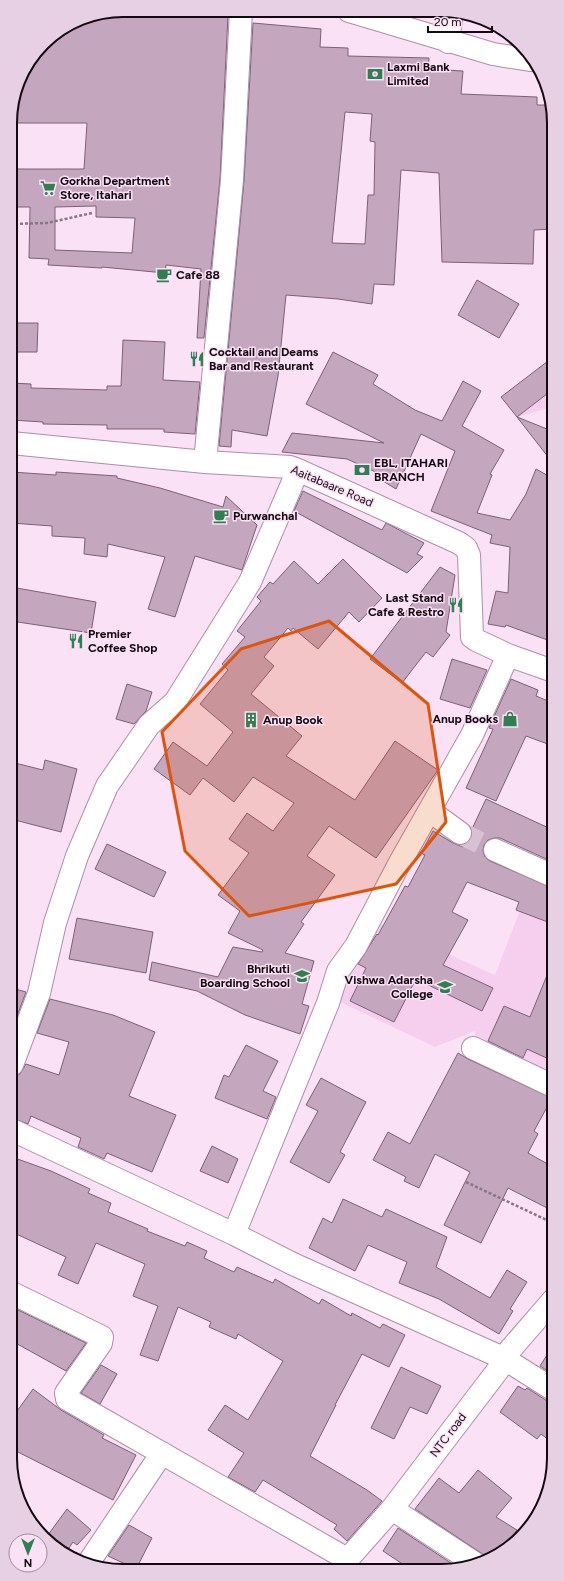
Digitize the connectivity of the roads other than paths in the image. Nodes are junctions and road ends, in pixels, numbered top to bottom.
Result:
1 (241, 17) edge
2 (366, 17) edge
3 (451, 17) edge
4 (448, 42) junction
5 (526, 59) edge
6 (17, 444) edge
7 (205, 462) junction
8 (298, 470) junction
9 (508, 655) junction
10 (547, 669) edge
11 (430, 811) junction
12 (460, 833) tunnel mouth
13 (495, 850) tunnel mouth
14 (547, 873) edge
15 (473, 1048) dead end
16 (17, 1052) edge
17 (547, 1083) edge
18 (17, 1132) edge
19 (234, 1234) junction
20 (17, 1295) edge
21 (547, 1307) edge
22 (503, 1358) junction
23 (547, 1386) edge
24 (162, 1452) junction
25 (392, 1509) junction
26 (90, 1558) edge
27 (469, 1560) edge
28 (343, 1564) edge

1 - 7 street
2 - 4 street
3 - 4 street
4 - 5 street
6 - 7 street, Aaitabaare Road
7 - 8 street, Aaitabaare Road
8 - 9 street, Aaitabaare Road
8 - 16 street
9 - 10 street, Aaitabaare Road
9 - 11 street
11 - 12 street
11 - 19 street
13 - 14 street
15 - 17 street
18 - 19 street
19 - 22 street
20 - 24 street
21 - 22 street, NTC road
22 - 23 street
22 - 25 street, NTC road
24 - 26 street
24 - 28 street
25 - 27 street
25 - 28 street, NTC road

